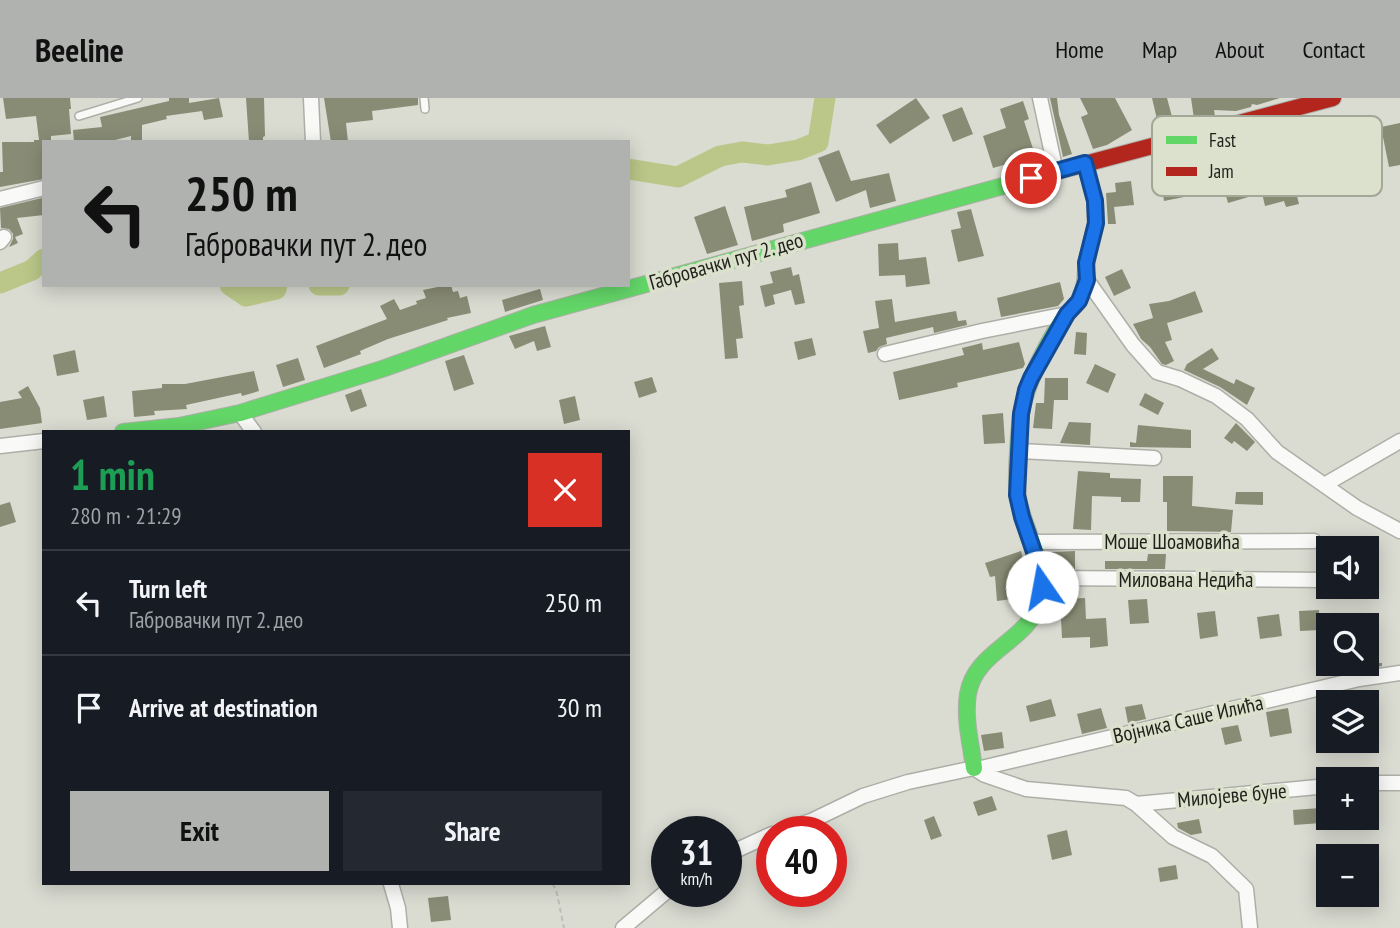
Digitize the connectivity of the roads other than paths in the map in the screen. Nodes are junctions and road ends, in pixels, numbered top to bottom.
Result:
1 (138, 98) edge
2 (310, 98) edge
3 (424, 98) edge
4 (1040, 98) edge
5 (1333, 98) edge
6 (425, 109) dead end
7 (79, 116) dead end
8 (1264, 116) edge
9 (313, 140) edge
10 (1152, 145) edge
11 (1085, 163) junction
12 (1056, 172) junction
13 (42, 189) edge
14 (0, 200) edge
15 (1087, 280) junction
16 (1067, 314) junction
17 (886, 354) dead end
18 (240, 413) junction
19 (141, 430) edge
20 (253, 430) edge
21 (42, 441) edge
22 (1400, 441) edge
23 (0, 446) edge
24 (1020, 451) junction
25 (1154, 458) dead end
26 (1324, 485) junction
27 (1400, 531) edge
28 (1314, 541) dead end
29 (1031, 542) junction
30 (1043, 578) junction
31 (1316, 580) edge
32 (1400, 673) edge
33 (979, 771) junction
34 (1379, 783) edge
35 (1400, 783) edge
36 (1316, 787) edge
37 (1136, 804) junction
38 (821, 816) edge
39 (391, 885) edge
40 (651, 904) edge
41 (400, 928) edge
42 (623, 928) edge
43 (1250, 928) edge

1 - 7 lane
2 - 9 street
3 - 6 lane
4 - 12 street
5 - 8 street, Габровачки пут 2. део
10 - 11 street, Габровачки пут 2. део
11 - 12 street, Габровачки пут 2. део
11 - 15 street
12 - 18 street, Габровачки пут 2. део
13 - 14 street
15 - 16 street
15 - 26 street
16 - 17 street
16 - 24 street
18 - 19 street, Габровачки пут 2. део
18 - 20 street
21 - 23 street
22 - 26 street
24 - 25 street
24 - 29 street
26 - 27 street
28 - 29 street, Моше Шоамовића
29 - 30 street
30 - 31 street, Милована Недића
30 - 33 street
32 - 33 street, Војника Саше Илића
33 - 37 street, Милојеве буне
33 - 38 street, Војника Саше Илића
34 - 35 street
36 - 37 street, Милојеве буне
37 - 43 street, Милојеве буне
39 - 41 street
40 - 42 street

